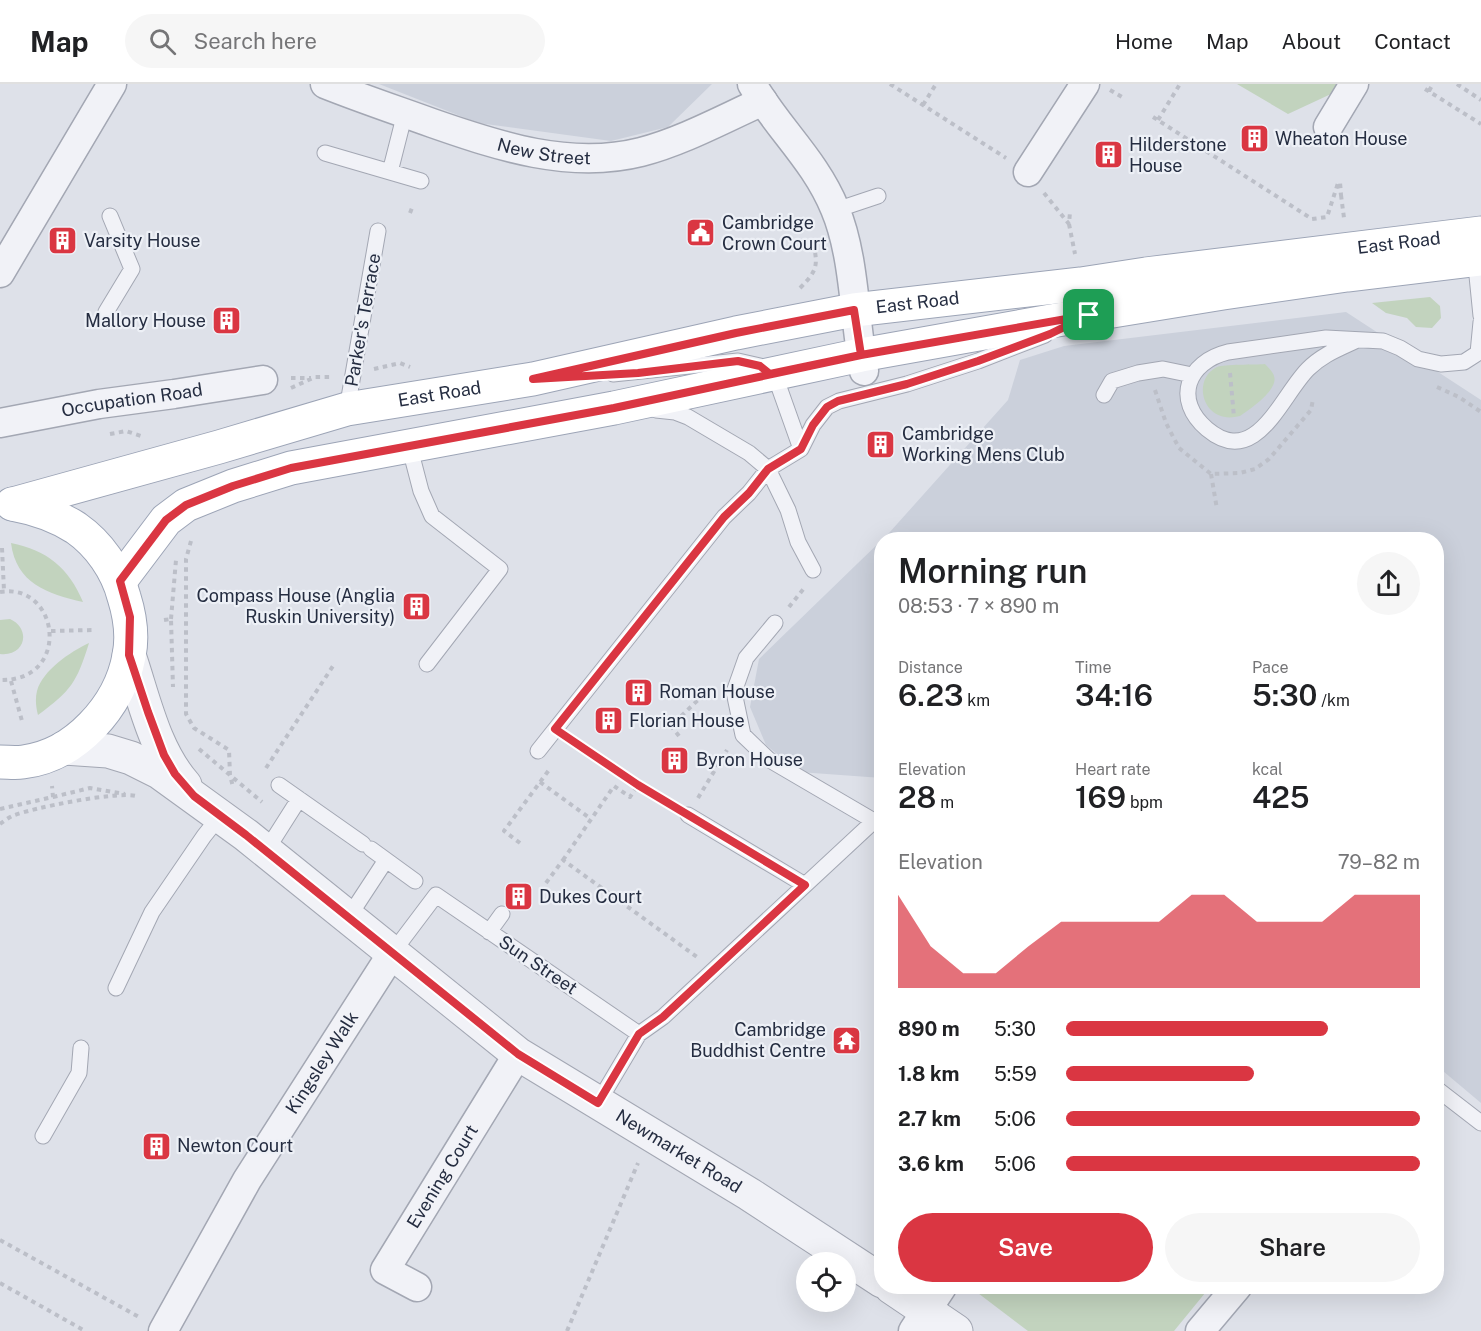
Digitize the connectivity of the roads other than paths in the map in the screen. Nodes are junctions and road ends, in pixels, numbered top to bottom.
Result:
1 (112, 84) edge
2 (325, 84) edge
3 (1085, 84) edge
4 (1354, 84) edge
5 (758, 93) edge
6 (405, 114) junction
7 (1328, 127) dead end
8 (325, 153) dead end
9 (390, 172) junction
10 (1028, 172) road end
11 (421, 181) dead end
12 (878, 196) dead end
13 (836, 210) junction
14 (110, 216) dead end
15 (378, 231) dead end
16 (1478, 246) edge
17 (0, 273) edge
18 (854, 310) junction
19 (106, 312) dead end
20 (1089, 315) junction
21 (1481, 316) edge
22 (1481, 322) edge
23 (1355, 341) junction
24 (1480, 356) edge
25 (863, 363) junction
26 (770, 374) junction
27 (1192, 375) junction
28 (533, 379) junction
29 (274, 385) road end
30 (1104, 395) dead end
31 (614, 408) junction
32 (347, 409) junction
33 (0, 423) edge
34 (409, 446) junction
35 (801, 449) junction
36 (768, 469) junction
37 (6, 504) edge
38 (813, 570) road end
39 (120, 581) junction
40 (775, 623) road end
41 (129, 655) junction
42 (427, 664) dead end
43 (64, 748) junction
44 (538, 751) dead end
45 (8, 762) edge
46 (279, 785) dead end
47 (194, 796) junction
48 (299, 799) junction
49 (688, 815) road end
50 (220, 816) junction
51 (874, 819) edge
52 (874, 825) edge
53 (266, 850) junction
54 (387, 860) junction
55 (416, 881) dead end
56 (805, 885) junction
57 (501, 914) dead end
58 (348, 918) junction
59 (489, 932) junction
60 (393, 952) junction
61 (116, 988) dead end
62 (639, 1034) junction
63 (81, 1048) dead end
64 (518, 1054) junction
65 (1444, 1095) edge
66 (598, 1103) junction
67 (1481, 1124) edge
68 (44, 1136) dead end
69 (874, 1276) edge
70 (417, 1287) dead end
71 (902, 1294) edge
72 (1231, 1294) edge
73 (927, 1310) edge
74 (163, 1331) edge
75 (956, 1331) edge
76 (1200, 1331) edge

1 - 17 street
2 - 6 street, New Street
3 - 10 street
4 - 7 street
5 - 6 street, New Street
5 - 13 street
6 - 9 lane
8 - 9 lane
9 - 11 lane
12 - 13 lane
13 - 18 street
14 - 19 lane
15 - 32 lane, Parker's Terrace
16 - 18 main road, East Road
16 - 20 main road, East Road
16 - 21 lane
18 - 25 street
18 - 28 main road, East Road
20 - 25 main road, East Road
20 - 35 lane
22 - 24 lane
23 - 24 lane
23 - 27 lane
23 - 27 lane
25 - 26 main road, East Road
26 - 28 lane
26 - 31 main road, East Road
26 - 35 lane
27 - 30 lane
28 - 32 main road, East Road
29 - 33 street, Occupation Road
31 - 34 main road, East Road
31 - 36 lane
32 - 37 main road, East Road
34 - 39 main road, East Road
34 - 42 lane
35 - 36 lane
36 - 38 lane
36 - 44 lane
37 - 39 main road, Newmarket Road
39 - 41 main road, Newmarket Road
40 - 51 lane
41 - 43 main road, Newmarket Road
41 - 47 street, Newmarket Road
43 - 45 main road, Newmarket Road
43 - 47 street, Newmarket Road
46 - 48 lane
47 - 50 street, Newmarket Road
48 - 53 lane
48 - 54 lane
49 - 56 lane
50 - 53 street, Newmarket Road
50 - 61 lane
52 - 56 lane
53 - 58 street, Newmarket Road
54 - 55 lane
54 - 58 lane
56 - 62 lane
57 - 59 lane
58 - 60 street, Newmarket Road
59 - 60 lane, Sun Street
59 - 62 lane, Sun Street
60 - 64 street, Newmarket Road
60 - 74 street, Kingsley Walk
62 - 66 lane
63 - 68 lane
64 - 66 street, Newmarket Road
64 - 70 street, Evening Court
65 - 67 lane
66 - 69 street, Newmarket Road
71 - 73 street
72 - 76 street
73 - 75 street

